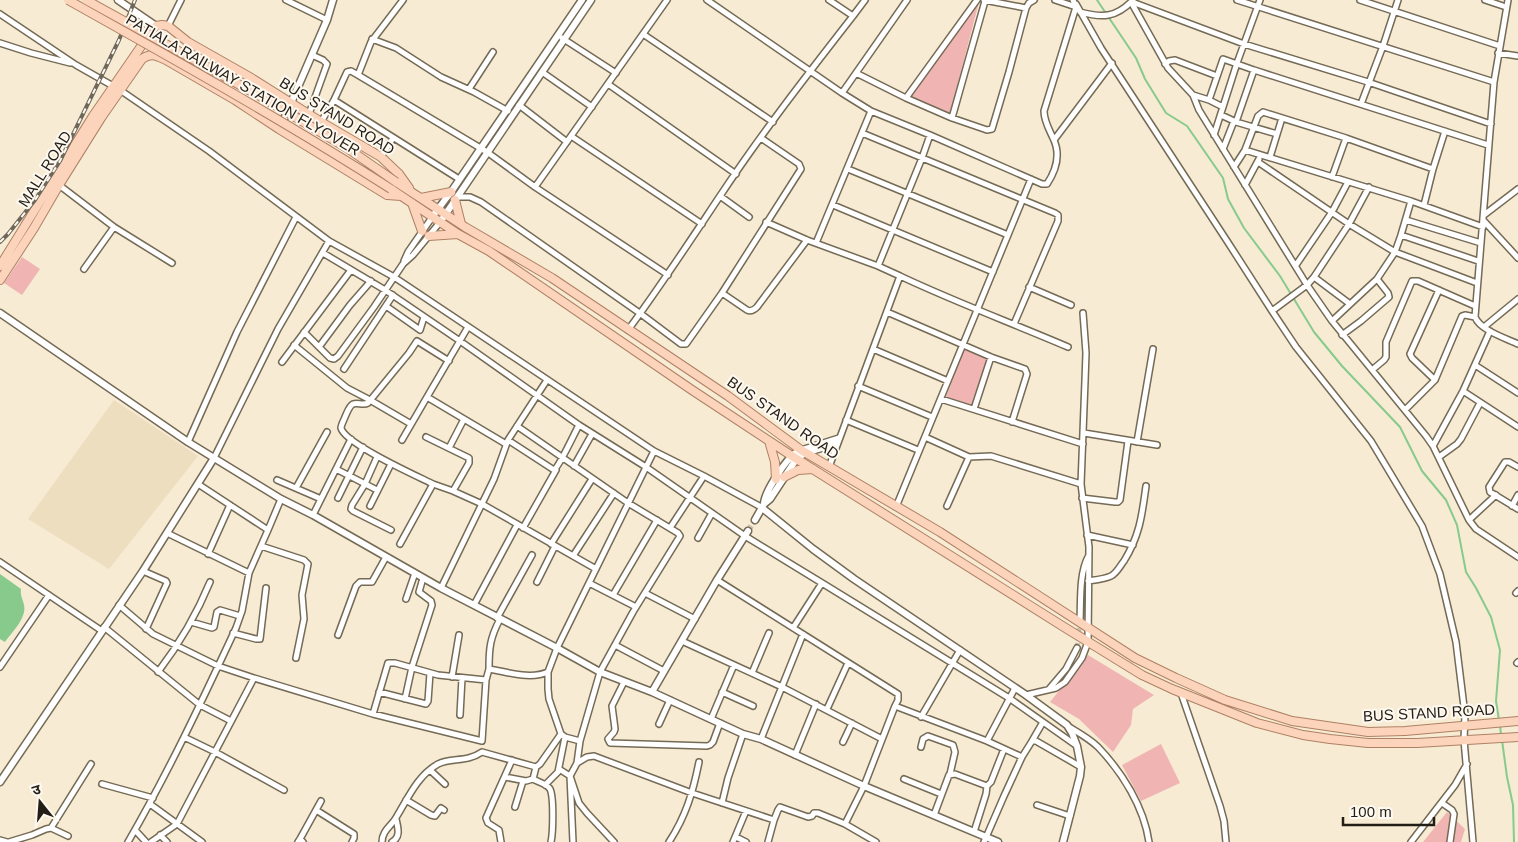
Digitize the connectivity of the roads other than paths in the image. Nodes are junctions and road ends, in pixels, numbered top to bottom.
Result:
1 (68, 0) edge
2 (86, 0) edge
3 (118, 0) edge
4 (182, 0) edge
5 (286, 0) edge
6 (333, 0) edge
7 (403, 0) edge
8 (582, 0) edge
9 (591, 0) edge
10 (667, 0) edge
11 (707, 0) edge
12 (829, 0) edge
13 (865, 0) edge
14 (906, 0) edge
15 (977, 0) edge
16 (985, 0) edge
17 (1034, 0) edge
18 (1055, 0) edge
19 (1237, 0) edge
20 (1260, 0) edge
21 (1360, 0) edge
22 (1398, 0) edge
23 (1485, 0) edge
24 (1508, 0) edge
25 (1132, 1) edge
26 (1076, 6) edge
27 (1258, 7) junction
28 (1506, 7) junction
29 (1026, 8) junction
30 (1394, 11) junction
31 (0, 14) edge
32 (853, 16) junction
33 (327, 20) junction
34 (156, 26) junction
35 (168, 26) junction
36 (644, 34) junction
37 (561, 37) junction
38 (372, 39) junction
39 (0, 42) edge
40 (1244, 44) junction
41 (1383, 46) junction
42 (1500, 46) junction
43 (493, 52) dead end
44 (1498, 53) junction
45 (312, 55) junction
46 (1518, 56) edge
47 (1112, 63) junction
48 (1237, 63) junction
49 (1165, 64) junction
50 (76, 65) junction
51 (810, 70) junction
52 (1254, 70) junction
53 (542, 72) junction
54 (616, 73) junction
55 (856, 73) junction
56 (358, 74) junction
57 (1217, 76) junction
58 (1368, 82) junction
59 (1494, 82) junction
60 (608, 84) junction
61 (117, 88) junction
62 (468, 89) junction
63 (842, 93) junction
64 (1193, 95) junction
65 (906, 98) junction
66 (334, 100) junction
67 (1209, 100) junction
68 (112, 101) joint
69 (291, 104) junction
70 (1360, 104) junction
71 (519, 105) junction
72 (592, 107) junction
73 (1223, 107) junction
74 (871, 111) junction
75 (509, 112) junction
76 (308, 114) junction
77 (1221, 115) junction
78 (952, 118) junction
79 (1282, 118) junction
80 (1235, 121) junction
81 (321, 122) junction
82 (773, 122) junction
83 (1491, 124) junction
84 (1255, 127) junction
85 (279, 129) junction
86 (1445, 131) junction
87 (862, 132) junction
88 (1277, 134) junction
89 (930, 135) junction
90 (1214, 135) junction
91 (572, 136) junction
92 (393, 138) junction
93 (761, 138) junction
94 (1346, 138) junction
95 (1054, 140) junction
96 (567, 142) junction
97 (1488, 145) junction
98 (1223, 150) junction
99 (1245, 150) junction
100 (484, 151) junction
101 (1262, 155) junction
102 (381, 157) junction
103 (922, 158) junction
104 (1270, 158) junction
105 (1258, 162) junction
106 (1234, 167) junction
107 (1433, 168) junction
108 (848, 169) junction
109 (736, 174) junction
110 (1332, 178) junction
111 (460, 179) junction
112 (1031, 179) junction
113 (1348, 182) junction
114 (58, 185) junction
115 (1245, 185) junction
116 (535, 187) junction
117 (1369, 188) junction
118 (1518, 190) edge
119 (412, 192) junction
120 (907, 194) junction
121 (404, 196) junction
122 (454, 196) junction
123 (720, 196) junction
124 (421, 198) junction
125 (1023, 199) junction
126 (1411, 201) junction
127 (411, 202) junction
128 (832, 205) junction
129 (1424, 205) junction
130 (438, 209) junction
131 (1332, 212) junction
132 (446, 214) junction
133 (433, 216) junction
134 (296, 217) junction
135 (749, 217) dead end
136 (1484, 217) junction
137 (1406, 220) junction
138 (441, 222) junction
139 (766, 222) junction
140 (461, 224) junction
141 (702, 224) junction
142 (1349, 224) junction
143 (114, 227) junction
144 (1483, 227) junction
145 (892, 230) junction
146 (426, 233) junction
147 (458, 234) junction
148 (1008, 235) junction
149 (1401, 235) junction
150 (807, 240) junction
151 (329, 241) junction
152 (816, 243) junction
153 (1481, 243) junction
154 (1395, 252) junction
155 (323, 253) junction
156 (1518, 258) edge
157 (1478, 261) junction
158 (172, 263) dead end
159 (1296, 265) junction
160 (0, 266) edge
161 (878, 266) junction
162 (84, 269) dead end
163 (351, 270) junction
164 (993, 272) junction
165 (668, 275) junction
166 (900, 276) junction
167 (394, 277) junction
168 (1314, 277) junction
169 (1377, 279) junction
170 (0, 280) edge
171 (371, 281) junction
172 (1476, 283) junction
173 (1307, 285) junction
174 (1029, 287) junction
175 (386, 290) junction
176 (1439, 290) junction
177 (722, 293) junction
178 (394, 295) junction
179 (1518, 300) edge
180 (1350, 304) junction
181 (1071, 305) dead end
182 (386, 306) junction
183 (1475, 306) junction
184 (977, 310) junction
185 (887, 312) junction
186 (1272, 312) junction
187 (0, 313) edge
188 (1083, 313) dead end
189 (641, 314) junction
190 (424, 317) junction
191 (1475, 317) junction
192 (1332, 321) junction
193 (1014, 324) junction
194 (468, 327) junction
195 (1484, 328) junction
196 (628, 330) junction
197 (1490, 331) junction
198 (304, 332) junction
199 (1342, 335) junction
200 (460, 341) junction
201 (962, 344) junction
202 (1518, 344) edge
203 (294, 345) junction
204 (319, 347) junction
205 (1068, 347) dead end
206 (873, 349) junction
207 (1152, 349) dead end
208 (991, 357) junction
209 (448, 361) junction
210 (282, 362) dead end
211 (1475, 365) junction
212 (344, 368) dead end
213 (1372, 370) junction
214 (547, 380) junction
215 (1436, 380) junction
216 (948, 381) junction
217 (858, 386) junction
218 (1463, 391) junction
219 (1518, 393) edge
220 (538, 395) junction
221 (427, 397) junction
222 (941, 399) junction
223 (370, 400) junction
224 (1480, 403) junction
225 (974, 410) junction
226 (1405, 410) junction
227 (932, 417) junction
228 (464, 419) junction
229 (846, 420) junction
230 (1012, 422) junction
231 (411, 424) junction
232 (579, 425) junction
233 (517, 426) junction
234 (1518, 428) edge
235 (327, 432) dead end
236 (592, 434) junction
237 (1084, 434) junction
238 (426, 437) dead end
239 (925, 437) junction
240 (351, 439) junction
241 (402, 440) dead end
242 (769, 441) junction
243 (838, 441) junction
244 (1128, 441) junction
245 (188, 442) junction
246 (507, 442) junction
247 (1137, 442) junction
248 (1083, 444) junction
249 (1157, 446) dead end
250 (1433, 446) junction
251 (363, 447) junction
252 (449, 448) junction
253 (918, 450) junction
254 (654, 451) junction
255 (803, 452) junction
256 (377, 456) junction
257 (969, 456) junction
258 (561, 457) junction
259 (794, 457) junction
260 (1439, 457) junction
261 (214, 458) junction
262 (391, 464) junction
263 (574, 466) junction
264 (828, 466) junction
265 (646, 467) junction
266 (1518, 467) edge
267 (813, 468) junction
268 (336, 469) junction
269 (556, 470) junction
270 (349, 476) junction
271 (704, 476) junction
272 (784, 477) junction
273 (592, 478) junction
274 (776, 479) junction
275 (277, 480) dead end
276 (198, 484) junction
277 (365, 484) junction
278 (433, 484) junction
279 (1081, 484) junction
280 (1146, 486) dead end
281 (296, 488) junction
282 (377, 490) junction
283 (453, 491) junction
284 (614, 493) junction
285 (1518, 495) edge
286 (1496, 496) junction
287 (338, 498) dead end
288 (690, 498) junction
289 (1082, 498) junction
290 (281, 499) junction
291 (321, 499) junction
292 (628, 503) junction
293 (482, 504) junction
294 (230, 505) junction
295 (762, 505) junction
296 (370, 506) dead end
297 (947, 506) dead end
298 (1512, 506) junction
299 (896, 507) junction
300 (1518, 509) edge
301 (712, 513) junction
302 (313, 515) junction
303 (657, 520) junction
304 (755, 520) tunnel mouth
305 (1469, 520) junction
306 (517, 525) junction
307 (523, 528) junction
308 (670, 528) junction
309 (268, 530) junction
310 (391, 530) dead end
311 (166, 533) junction
312 (746, 534) junction
313 (1087, 535) junction
314 (698, 538) dead end
315 (400, 544) dead end
316 (553, 545) junction
317 (1133, 545) junction
318 (261, 546) junction
319 (208, 554) junction
320 (532, 555) dead end
321 (573, 556) junction
322 (386, 557) junction
323 (1088, 557) junction
324 (1518, 557) edge
325 (0, 562) edge
326 (596, 569) junction
327 (142, 571) junction
328 (249, 573) junction
329 (415, 573) junction
330 (423, 578) junction
331 (717, 580) junction
332 (1088, 581) junction
333 (210, 582) dead end
334 (537, 582) dead end
335 (589, 583) junction
336 (822, 583) junction
337 (266, 588) dead end
338 (441, 588) junction
339 (645, 592) junction
340 (49, 595) junction
341 (612, 595) junction
342 (406, 599) dead end
343 (119, 605) junction
344 (474, 605) junction
345 (636, 608) junction
346 (240, 616) junction
347 (499, 619) junction
348 (695, 619) junction
349 (1080, 620) tunnel mouth
350 (191, 622) junction
351 (1087, 627) junction
352 (793, 628) junction
353 (103, 629) junction
354 (146, 629) junction
355 (233, 633) junction
356 (769, 633) dead end
357 (803, 634) junction
358 (338, 635) dead end
359 (459, 635) dead end
360 (682, 641) junction
361 (1088, 642) junction
362 (178, 646) junction
363 (615, 646) junction
364 (557, 648) junction
365 (1077, 648) tunnel mouth
366 (960, 650) junction
367 (296, 658) dead end
368 (848, 663) junction
369 (952, 664) junction
370 (734, 665) junction
371 (218, 666) junction
372 (0, 667) edge
373 (412, 667) junction
374 (489, 669) junction
375 (664, 671) junction
376 (158, 672) junction
377 (548, 672) junction
378 (600, 672) junction
379 (430, 673) junction
380 (752, 673) junction
381 (452, 677) junction
382 (254, 678) junction
383 (462, 678) junction
384 (486, 680) junction
385 (624, 682) junction
386 (782, 687) junction
387 (1014, 688) junction
388 (1049, 689) junction
389 (380, 692) junction
390 (652, 692) junction
391 (722, 692) junction
392 (1181, 693) junction
393 (1026, 695) junction
394 (1009, 698) junction
395 (405, 699) junction
396 (670, 700) junction
397 (816, 704) junction
398 (200, 705) junction
399 (753, 706) dead end
400 (896, 706) junction
401 (827, 709) junction
402 (373, 714) junction
403 (460, 715) dead end
404 (921, 717) junction
405 (711, 719) junction
406 (231, 721) junction
407 (1515, 721) edge
408 (1043, 722) junction
409 (720, 723) junction
410 (852, 723) junction
411 (659, 724) dead end
412 (1066, 725) junction
413 (1464, 726) junction
414 (744, 734) junction
415 (563, 736) junction
416 (184, 737) junction
417 (1516, 737) edge
418 (761, 738) junction
419 (882, 739) junction
420 (1464, 740) junction
421 (482, 741) junction
422 (580, 741) junction
423 (1032, 741) junction
424 (843, 742) dead end
425 (986, 742) junction
426 (921, 746) dead end
427 (1077, 746) junction
428 (1004, 749) junction
429 (215, 752) junction
430 (482, 752) junction
431 (795, 755) junction
432 (1022, 757) junction
433 (512, 760) junction
434 (700, 762) dead end
435 (577, 763) junction
436 (91, 764) dead end
437 (1467, 764) junction
438 (536, 767) junction
439 (1081, 767) junction
440 (559, 769) junction
441 (430, 770) junction
442 (950, 774) junction
443 (570, 776) junction
444 (505, 777) junction
445 (533, 779) junction
446 (904, 779) dead end
447 (523, 781) junction
448 (0, 782) edge
449 (102, 784) dead end
450 (445, 784) dead end
451 (545, 785) junction
452 (864, 786) junction
453 (987, 786) junction
454 (284, 790) dead end
455 (692, 793) junction
456 (942, 794) junction
457 (406, 800) junction
458 (152, 801) junction
459 (321, 801) dead end
460 (722, 803) junction
461 (1442, 803) junction
462 (1037, 805) dead end
463 (516, 806) dead end
464 (316, 810) junction
465 (444, 810) dead end
466 (746, 811) junction
467 (934, 816) junction
468 (1070, 816) junction
469 (396, 819) junction
470 (774, 820) junction
471 (177, 824) junction
472 (845, 824) junction
473 (51, 828) junction
474 (135, 830) junction
475 (974, 832) junction
476 (160, 835) junction
477 (68, 836) dead end
478 (734, 839) edge
479 (985, 839) edge
480 (0, 840) edge
481 (300, 841) edge
482 (8, 842) edge
483 (128, 842) edge
484 (146, 842) edge
485 (151, 842) edge
486 (167, 842) edge
487 (202, 842) edge
488 (352, 842) edge
489 (382, 842) edge
490 (392, 842) edge
491 (501, 842) edge
492 (552, 842) edge
493 (573, 842) edge
494 (614, 842) edge
495 (669, 842) edge
496 (746, 842) edge
497 (768, 842) edge
498 (875, 842) edge
499 (998, 842) edge
500 (1063, 842) edge
501 (1150, 842) edge
502 (1226, 842) edge
503 (1411, 842) edge
504 (1450, 842) edge
505 (1474, 842) edge

1 - 121 main road, PATIALA RAILWAY STATION FLYOVER, bridge
2 - 119 main road, PATIALA RAILWAY STATION FLYOVER, bridge
3 - 34 street
4 - 35 street
5 - 33 street
6 - 33 street
7 - 38 street
8 - 37 street
9 - 37 street
10 - 36 street
11 - 51 street
12 - 32 street
13 - 32 street
14 - 55 street
15 - 65 street
16 - 29 street
16 - 78 street
17 - 29 street
18 - 26 street
19 - 27 street
20 - 27 street
21 - 30 street
22 - 30 street
23 - 28 street
24 - 28 street
25 - 26 street
25 - 40 street
25 - 49 street
26 - 47 street
26 - 95 street
27 - 40 street
27 - 41 street
28 - 42 street
29 - 78 street
30 - 41 street
30 - 42 street
31 - 50 street
32 - 51 street
33 - 45 street
34 - 35 main road
34 - 61 main road, BUS STAND ROAD
35 - 69 main road, BUS STAND ROAD
36 - 54 street
36 - 82 street
37 - 53 street
37 - 54 street
37 - 75 street
38 - 56 street
38 - 62 street
39 - 50 street
40 - 48 street
40 - 58 street
41 - 58 street
41 - 59 street
42 - 44 street
43 - 62 street
44 - 46 street
44 - 59 street
45 - 69 street
45 - 76 street
47 - 95 street
47 - 186 street
48 - 52 street
48 - 57 street
48 - 73 street
49 - 57 street
49 - 64 street
50 - 61 street
51 - 63 street
51 - 82 street
52 - 70 street
52 - 80 street
53 - 71 street
53 - 72 street
54 - 60 street
55 - 63 street
55 - 65 street
56 - 66 street
56 - 100 street
57 - 67 street
58 - 70 street
58 - 83 street
59 - 83 street
60 - 72 street
60 - 109 street
61 - 68 main road, BUS STAND ROAD
61 - 85 main road, BUS STAND ROAD
61 - 134 street
61 - 160 main road, MALL ROAD
62 - 75 street
63 - 74 street
64 - 67 street
64 - 90 street
65 - 78 street
66 - 81 street
66 - 92 street
67 - 73 street
68 - 114 main road, MALL ROAD
69 - 76 main road, BUS STAND ROAD
69 - 85 street
70 - 86 street
71 - 75 street
71 - 96 street
72 - 91 street
73 - 77 street
74 - 87 street
74 - 89 street
75 - 100 street
76 - 81 main road, BUS STAND ROAD
77 - 80 street
77 - 90 street
79 - 84 street
79 - 88 street
79 - 94 street
80 - 84 street
80 - 98 street
81 - 102 main road, BUS STAND ROAD
82 - 93 street
83 - 97 street
84 - 88 street
84 - 99 street
85 - 121 main road, BUS STAND ROAD
86 - 97 street
86 - 107 street
87 - 103 street
87 - 108 street
88 - 104 street
89 - 103 street
89 - 112 street
90 - 98 street
91 - 96 street
91 - 141 street
92 - 102 street
92 - 111 street
93 - 109 street
93 - 139 street
94 - 107 street
94 - 110 street
95 - 112 street
96 - 116 street
97 - 136 street
98 - 106 street
99 - 101 street
99 - 106 street
100 - 111 street
100 - 116 street
100 - 122 street
101 - 104 street
101 - 105 street
102 - 119 main road, BUS STAND ROAD
103 - 120 street
103 - 125 street
104 - 110 street
105 - 115 street
105 - 131 street
106 - 115 street
107 - 129 street
108 - 120 street
108 - 128 street
109 - 123 street
110 - 113 street
111 - 122 street
112 - 125 street
113 - 117 street
113 - 131 street
114 - 143 street
114 - 170 main road, MALL ROAD
115 - 159 street
116 - 165 street
117 - 126 street
117 - 142 street
118 - 136 street
119 - 124 main road, BUS STAND ROAD
120 - 145 street
120 - 148 street
121 - 127 main road, BUS STAND ROAD
122 - 124 main road
122 - 130 street
122 - 132 street
122 - 140 main road
122 - 189 street
123 - 135 street
123 - 141 street
124 - 130 main road, BUS STAND ROAD
125 - 148 street
125 - 174 street
126 - 129 street
126 - 137 street
127 - 133 main road, BUS STAND ROAD
127 - 146 main road
128 - 145 street
128 - 152 street
129 - 144 street
130 - 132 main road, BUS STAND ROAD
130 - 133 street
131 - 142 street
131 - 159 street
132 - 138 street
132 - 140 main road, BUS STAND ROAD
133 - 138 main road, BUS STAND ROAD
133 - 146 street
134 - 151 street
134 - 245 street
136 - 144 street
136 - 156 street
137 - 149 street
137 - 153 street
138 - 146 street
138 - 147 main road, BUS STAND ROAD
139 - 150 street
139 - 177 street
140 - 196 main road, BUS STAND ROAD
141 - 165 street
142 - 154 street
142 - 168 street
143 - 158 street
143 - 162 street
144 - 153 street
145 - 161 street
145 - 164 street
146 - 147 main road
146 - 167 street
147 - 242 main road, BUS STAND ROAD
148 - 164 street
149 - 154 street
149 - 157 street
150 - 152 street
150 - 177 street
151 - 155 street
151 - 167 street
152 - 161 street
153 - 157 street
154 - 169 street
154 - 172 street
155 - 163 street
155 - 261 street
157 - 172 street
159 - 173 street
161 - 166 street
163 - 171 street
163 - 198 street
164 - 184 street
165 - 189 street
166 - 184 street
166 - 185 street
167 - 175 street
167 - 194 street
168 - 173 street
168 - 180 street
169 - 180 street
169 - 199 street
171 - 175 street
171 - 204 street
172 - 183 street
173 - 186 street
173 - 192 street
174 - 181 street
174 - 193 street
175 - 178 street
175 - 204 street
176 - 183 street
176 - 213 street
176 - 215 street
177 - 189 street
178 - 182 street
178 - 190 street
179 - 195 street
180 - 192 street
182 - 190 street
182 - 212 street
183 - 191 street
184 - 193 street
184 - 201 street
185 - 201 street
185 - 206 street
186 - 413 street
187 - 245 street
188 - 237 street
189 - 196 street
190 - 200 street
191 - 195 street
191 - 215 street
192 - 199 street
193 - 205 street
194 - 200 street
194 - 214 street
195 - 197 street
196 - 255 main road, BUS STAND ROAD
197 - 202 street
197 - 211 street
198 - 203 street
198 - 204 street
199 - 213 street
200 - 209 street
200 - 220 street
201 - 208 street
201 - 216 street
203 - 210 street
203 - 223 street
206 - 216 street
206 - 217 street
207 - 247 street
208 - 225 street
208 - 230 street
209 - 221 street
209 - 223 street
211 - 218 street
211 - 219 street
213 - 226 street
214 - 220 street
214 - 254 street
215 - 226 street
216 - 222 street
217 - 227 street
217 - 229 street
218 - 224 street
218 - 250 street
220 - 232 street
220 - 233 street
221 - 228 street
221 - 231 street
222 - 225 street
222 - 227 street
223 - 231 street
223 - 240 street
224 - 234 street
224 - 260 street
225 - 230 street
226 - 250 street
227 - 239 street
228 - 246 street
228 - 252 street
229 - 243 street
229 - 253 street
230 - 248 street
231 - 241 street
232 - 236 street
232 - 258 street
233 - 246 street
233 - 258 street
235 - 281 street
236 - 263 street
236 - 265 street
237 - 244 street
237 - 248 street
238 - 252 street
239 - 253 street
239 - 257 street
240 - 251 street
240 - 268 street
242 - 259 main road, BUS STAND ROAD
242 - 274 main road
243 - 255 street
243 - 264 street
244 - 247 street
244 - 289 street
245 - 261 street
246 - 269 street
246 - 293 street
247 - 249 street
248 - 279 street
250 - 260 street
251 - 256 street
251 - 270 street
252 - 283 street
253 - 299 street
254 - 265 street
254 - 271 street
255 - 259 street
255 - 264 main road, BUS STAND ROAD
256 - 262 street
256 - 277 street
257 - 279 street
257 - 297 street
258 - 263 street
258 - 269 street
259 - 267 main road, BUS STAND ROAD
259 - 272 street
259 - 274 street
260 - 305 street
261 - 276 street
261 - 290 street
262 - 278 street
262 - 282 street
263 - 273 street
264 - 299 main road, BUS STAND ROAD
265 - 288 street
265 - 292 street
266 - 286 street
267 - 272 main road
267 - 361 main road, BUS STAND ROAD
268 - 270 street
268 - 291 street
269 - 307 street
270 - 277 street
270 - 287 street
271 - 288 street
271 - 295 street
272 - 295 street
273 - 284 street
273 - 316 street
274 - 295 street
275 - 281 street
276 - 294 street
276 - 311 street
277 - 282 street
277 - 310 street
278 - 283 street
278 - 315 street
279 - 289 street
280 - 317 street
281 - 291 street
282 - 296 street
283 - 293 street
284 - 292 street
284 - 321 street
285 - 298 street
286 - 298 street
286 - 305 street
288 - 301 street
288 - 308 street
289 - 313 street
290 - 302 street
290 - 309 street
291 - 302 street
292 - 303 street
292 - 326 street
293 - 306 street
293 - 338 street
294 - 309 street
294 - 319 street
295 - 304 street
295 - 366 street
298 - 300 street
299 - 351 main road, BUS STAND ROAD
301 - 312 street
301 - 314 street
302 - 322 street
303 - 308 street
303 - 341 street
305 - 324 street
306 - 307 street
306 - 344 street
307 - 316 street
308 - 339 street
309 - 318 street
311 - 319 street
311 - 327 street
312 - 331 street
312 - 336 street
313 - 317 street
313 - 323 street
316 - 321 street
316 - 334 street
317 - 332 street
318 - 328 street
318 - 367 street
319 - 328 street
320 - 347 street
321 - 326 street
322 - 329 street
322 - 358 street
323 - 332 street
323 - 349 street
325 - 340 street
326 - 335 street
327 - 343 street
327 - 354 street
328 - 346 street
329 - 330 street
329 - 342 street
330 - 338 street
330 - 373 street
331 - 348 street
331 - 352 street
332 - 351 street
333 - 350 street
335 - 341 street
335 - 364 street
336 - 352 street
336 - 369 street
337 - 355 street
338 - 344 street
339 - 345 street
339 - 348 street
340 - 353 street
340 - 372 street
341 - 345 street
343 - 353 street
343 - 354 street
344 - 347 street
345 - 363 street
346 - 350 street
346 - 355 street
347 - 364 street
347 - 374 street
348 - 360 street
350 - 362 street
351 - 361 street
351 - 413 main road, BUS STAND ROAD
352 - 357 street
353 - 376 street
353 - 448 street
354 - 362 street
355 - 371 street
356 - 380 street
357 - 368 street
357 - 386 street
359 - 381 street
360 - 370 street
360 - 375 street
361 - 388 street
361 - 392 main road, BUS STAND ROAD
362 - 371 street
362 - 376 street
363 - 375 street
363 - 378 street
364 - 377 street
364 - 378 street
365 - 388 street
366 - 369 street
366 - 387 street
368 - 400 street
368 - 401 street
369 - 394 street
369 - 404 street
370 - 380 street
370 - 391 street
371 - 382 street
371 - 398 street
373 - 379 street
373 - 389 street
373 - 395 street
374 - 377 street
374 - 384 street
375 - 390 street
376 - 398 street
377 - 415 street
378 - 385 street
378 - 422 street
379 - 381 street
379 - 395 street
380 - 386 street
381 - 383 street
382 - 402 street
382 - 406 street
383 - 384 street
383 - 403 street
384 - 421 street
385 - 390 street
385 - 409 street
386 - 397 street
386 - 418 street
387 - 393 street
387 - 394 street
388 - 393 street
389 - 395 street
389 - 402 street
390 - 396 street
391 - 399 street
391 - 405 street
392 - 420 main road, BUS STAND ROAD
392 - 502 street
393 - 412 street
394 - 408 street
394 - 425 street
396 - 405 street
396 - 411 street
397 - 401 street
397 - 431 street
398 - 406 street
398 - 416 street
400 - 404 street
400 - 419 street
401 - 410 street
402 - 421 street
404 - 425 street
405 - 409 street
406 - 429 street
407 - 413 main road, BUS STAND ROAD
408 - 423 street
408 - 427 street
409 - 414 street
410 - 419 street
410 - 424 street
412 - 427 street
412 - 501 street
413 - 420 street
414 - 418 street
414 - 460 street
415 - 422 street
415 - 438 street
415 - 440 street
416 - 429 street
416 - 458 street
417 - 420 main road, BUS STAND ROAD
418 - 431 street
419 - 452 street
420 - 437 street
421 - 430 street
422 - 435 street
423 - 432 street
423 - 439 street
425 - 428 street
426 - 442 street
427 - 439 street
428 - 432 street
428 - 453 street
429 - 454 street
429 - 471 street
430 - 433 street
430 - 441 street
431 - 452 street
432 - 479 street
433 - 438 street
433 - 444 street
434 - 455 street
435 - 443 street
435 - 455 street
436 - 473 street
437 - 461 street
437 - 505 street
438 - 445 street
439 - 468 street
440 - 443 street
440 - 451 street
441 - 450 street
441 - 457 street
442 - 453 street
442 - 456 street
443 - 493 street
443 - 494 street
444 - 447 street
444 - 491 street
445 - 447 street
445 - 451 street
446 - 456 street
447 - 463 street
449 - 458 street
451 - 492 street
452 - 467 street
452 - 472 street
453 - 475 street
455 - 460 street
455 - 495 street
456 - 467 street
457 - 465 street
457 - 469 street
458 - 471 street
458 - 474 street
459 - 464 street
460 - 466 street
461 - 503 street
461 - 504 street
462 - 468 street
464 - 481 street
464 - 488 street
466 - 470 street
466 - 478 street
467 - 475 street
468 - 500 street
469 - 489 street
469 - 490 street
470 - 472 street
470 - 497 street
471 - 476 street
471 - 487 street
472 - 498 street
473 - 477 street
473 - 482 street
474 - 483 street
474 - 484 street
475 - 479 street
476 - 485 street
476 - 486 street
478 - 496 street
479 - 499 street
480 - 482 street

